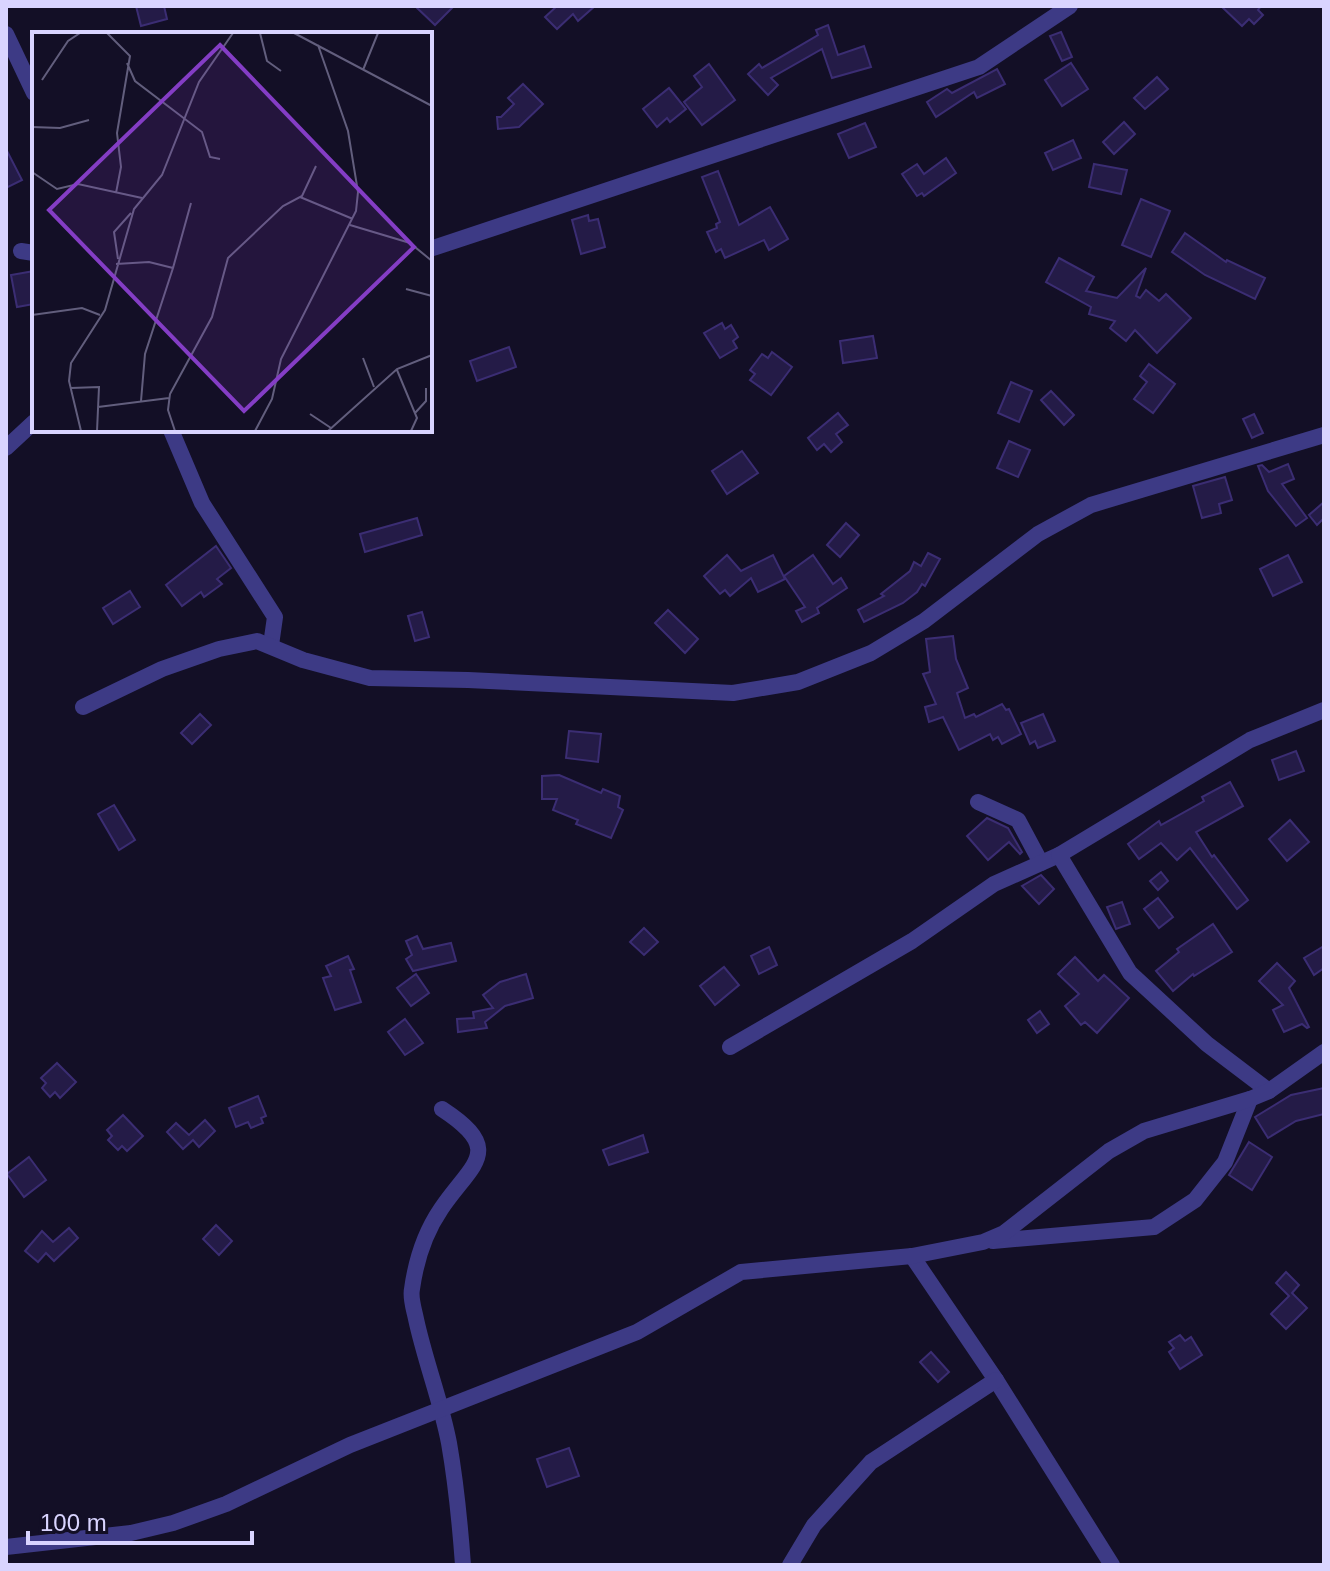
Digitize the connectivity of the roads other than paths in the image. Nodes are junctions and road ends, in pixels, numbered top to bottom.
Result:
1 (1070, 6) edge
2 (6, 34) edge
3 (32, 89) edge
4 (432, 248) edge
5 (32, 424) edge
6 (172, 432) edge
7 (1324, 435) edge
8 (6, 448) edge
9 (271, 645) junction
10 (83, 707) dead end
11 (1324, 710) edge
12 (978, 802) dead end
13 (1059, 855) junction
14 (1041, 863) junction
15 (730, 1047) dead end
16 (1324, 1052) edge
17 (1269, 1091) junction
18 (1250, 1099) junction
19 (442, 1109) dead end
20 (983, 1242) junction
21 (912, 1256) junction
22 (996, 1380) junction
23 (441, 1409) junction
24 (6, 1547) edge
25 (463, 1565) edge
26 (790, 1565) edge
27 (1112, 1565) edge

1 - 4 street
2 - 3 street
5 - 8 street
6 - 9 street
7 - 9 street
9 - 10 street
11 - 13 street
12 - 14 street
13 - 14 street
13 - 17 street
14 - 15 street
16 - 17 street
17 - 18 street
18 - 20 street
18 - 20 street
19 - 23 street
20 - 21 street
21 - 22 street
21 - 23 street
22 - 26 street
22 - 27 street
23 - 24 street
23 - 25 street

